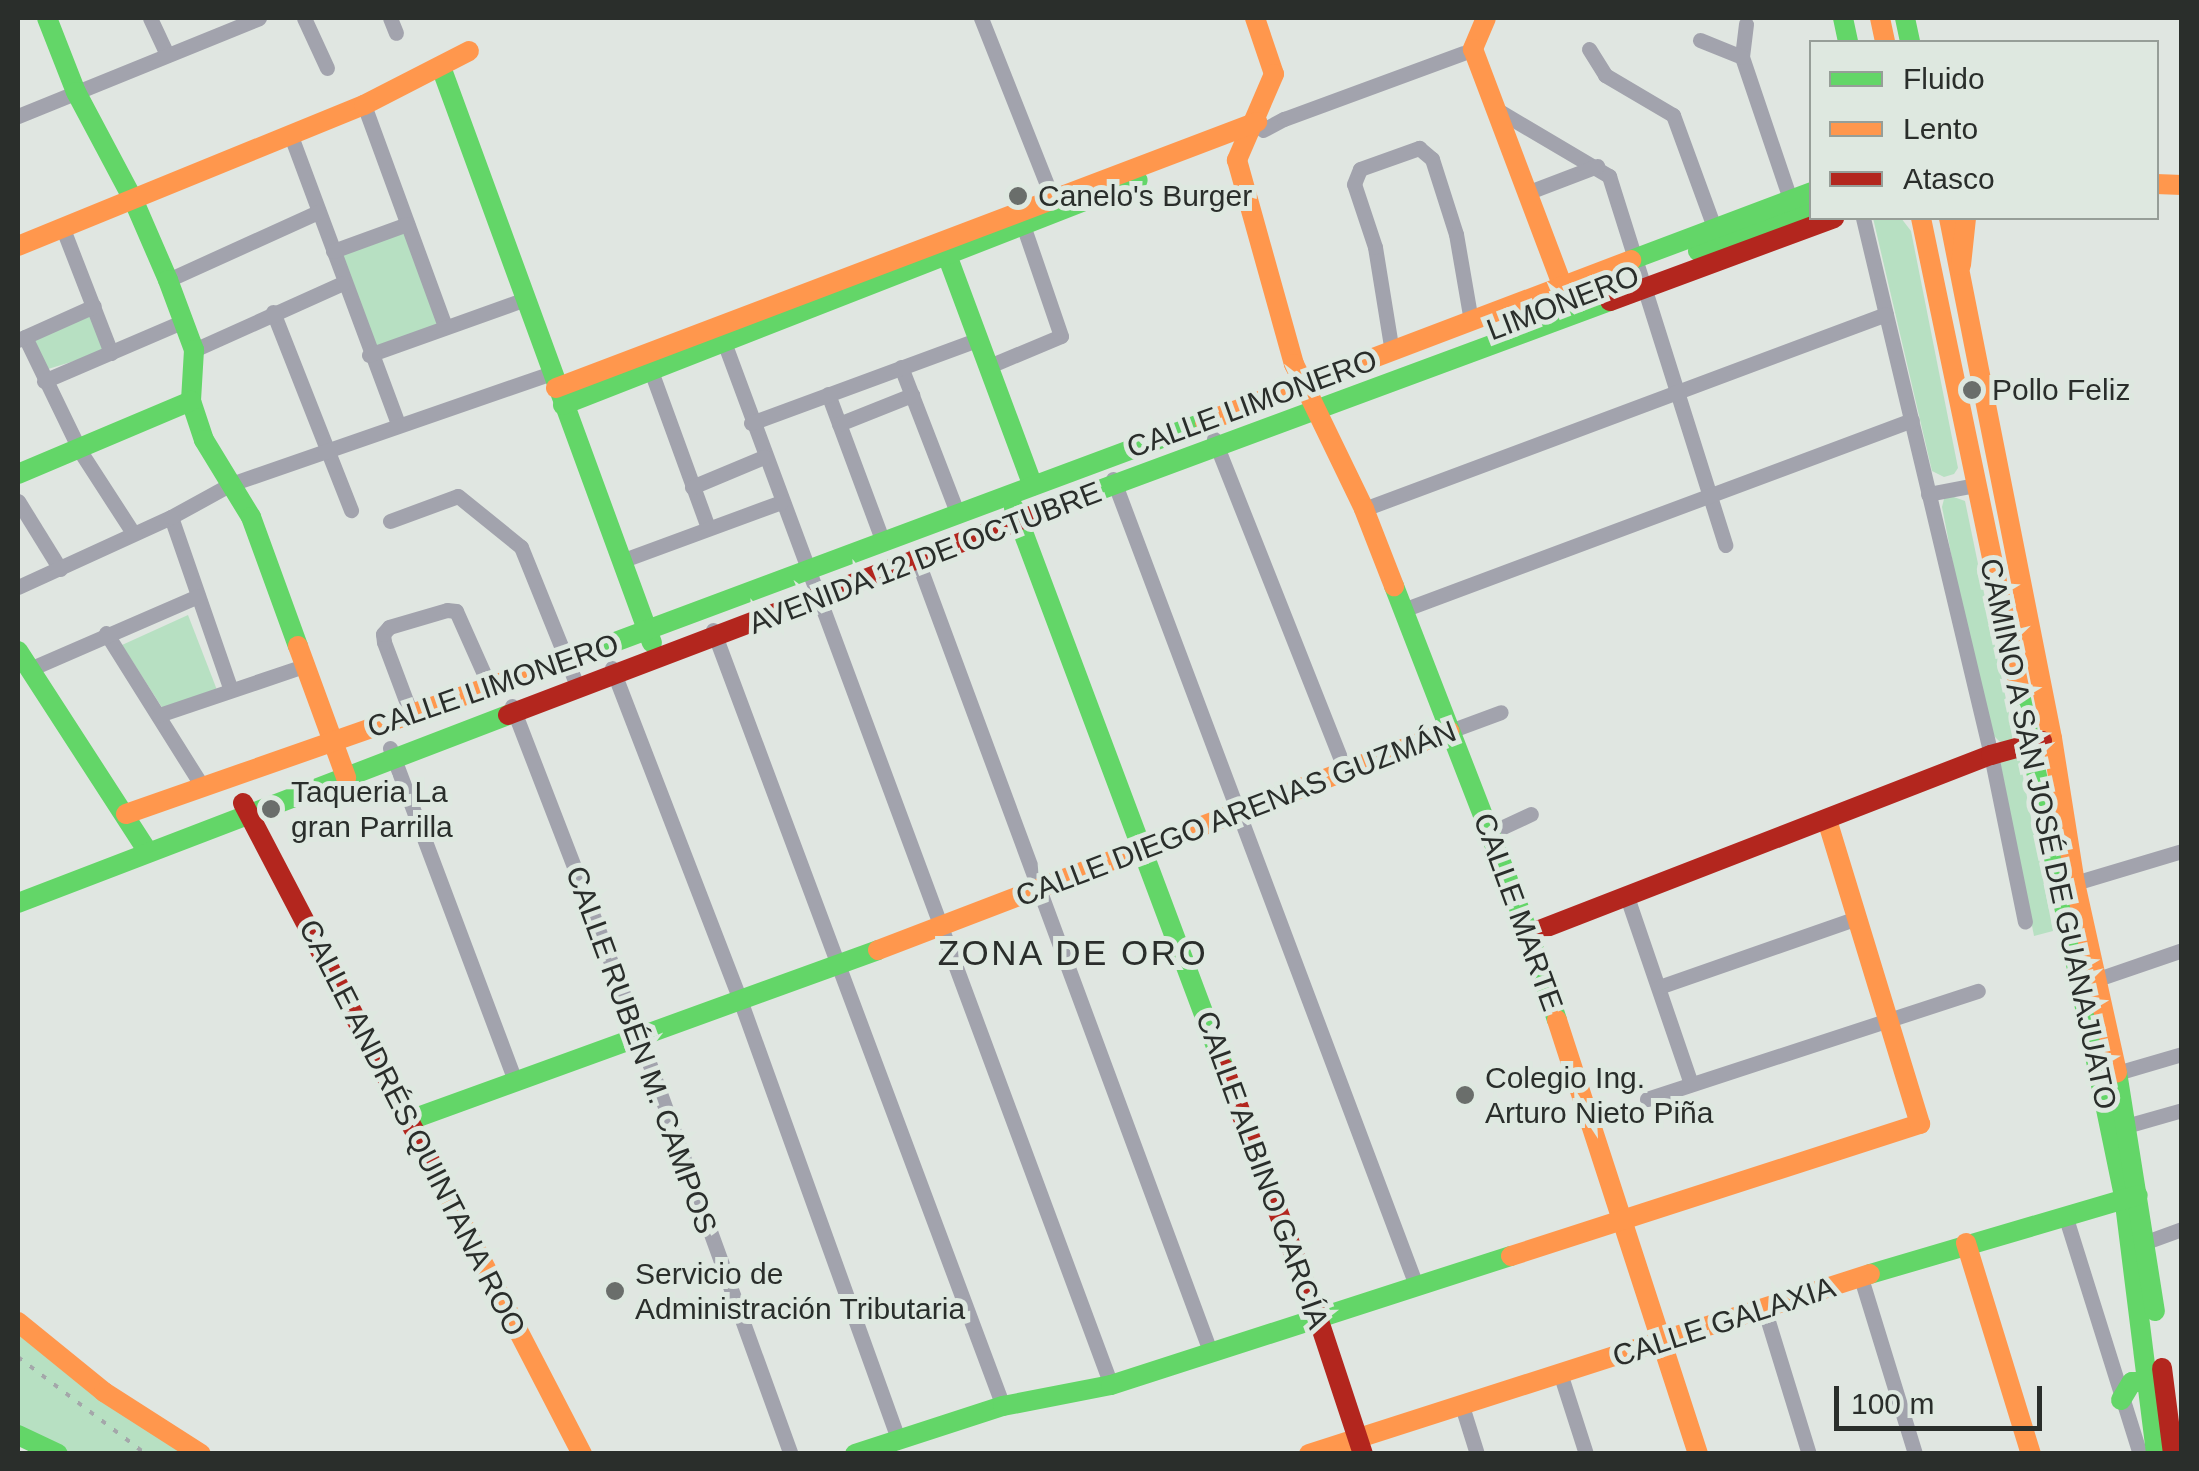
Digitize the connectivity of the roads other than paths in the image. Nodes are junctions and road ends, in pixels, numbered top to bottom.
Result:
1 (47, 18) edge
2 (150, 18) edge
3 (304, 18) edge
4 (981, 18) edge
5 (1256, 18) edge
6 (1267, 18) edge
7 (1486, 18) edge
8 (251, 19) edge
9 (1746, 24) dead end
10 (1700, 40) dead end
11 (469, 50) dead end
12 (1588, 50) dead end
13 (1468, 51) junction
14 (167, 54) junction
15 (1742, 57) junction
16 (441, 67) junction
17 (327, 68) dead end
18 (76, 92) junction
19 (364, 104) junction
20 (1499, 111) junction
21 (18, 116) edge
22 (1262, 126) junction
23 (292, 136) junction
24 (1596, 166) junction
25 (1530, 192) junction
26 (1809, 193) edge
27 (133, 199) junction
28 (1790, 199) junction
29 (1055, 204) junction
30 (1809, 208) edge
31 (318, 212) junction
32 (1827, 220) edge
33 (1863, 220) edge
34 (1921, 220) edge
35 (1949, 220) edge
36 (1966, 220) edge
37 (407, 224) junction
38 (1023, 224) junction
39 (1714, 226) junction
40 (63, 229) junction
41 (966, 239) junction
42 (18, 246) edge
43 (333, 251) junction
44 (947, 255) junction
45 (1642, 271) junction
46 (1960, 272) junction
47 (864, 279) junction
48 (168, 280) junction
49 (343, 283) junction
50 (1562, 285) junction
51 (525, 299) junction
52 (94, 306) junction
53 (274, 312) junction
54 (1886, 314) junction
55 (184, 321) junction
56 (1471, 321) junction
57 (445, 326) junction
58 (721, 335) junction
59 (21, 338) edge
60 (976, 340) junction
61 (194, 350) junction
62 (1392, 352) junction
63 (111, 353) junction
64 (369, 355) junction
65 (987, 366) junction
66 (901, 367) junction
67 (651, 372) junction
68 (44, 381) junction
69 (557, 389) junction
70 (1678, 390) junction
71 (1310, 392) junction
72 (828, 394) junction
73 (912, 396) junction
74 (192, 401) junction
75 (1912, 420) junction
76 (751, 422) junction
77 (398, 424) junction
78 (839, 424) junction
79 (1215, 442) junction
80 (328, 448) junction
81 (80, 450) junction
82 (764, 457) junction
83 (18, 474) edge
84 (1113, 480) junction
85 (232, 484) junction
86 (1976, 485) junction
87 (1033, 486) junction
88 (692, 487) junction
89 (1928, 494) junction
90 (1709, 496) junction
91 (18, 501) edge
92 (781, 502) junction
93 (1014, 509) junction
94 (1364, 509) junction
95 (350, 510) dead end
96 (958, 515) junction
97 (171, 517) junction
98 (390, 520) dead end
99 (708, 528) junction
100 (133, 533) junction
101 (883, 542) junction
102 (1725, 545) dead end
103 (915, 556) junction
104 (620, 561) junction
105 (60, 569) junction
106 (813, 586) junction
107 (18, 587) edge
108 (198, 596) junction
109 (1404, 610) junction
110 (714, 632) junction
111 (106, 633) junction
112 (654, 647) junction
113 (18, 651) edge
114 (307, 666) junction
115 (570, 668) junction
116 (30, 669) junction
117 (612, 670) junction
118 (489, 684) junction
119 (232, 690) junction
120 (513, 708) junction
121 (1501, 712) dead end
122 (411, 714) junction
123 (159, 715) junction
124 (1450, 731) junction
125 (2052, 738) junction
126 (334, 742) junction
127 (2028, 746) junction
128 (392, 753) junction
129 (1991, 756) junction
130 (1345, 770) junction
131 (344, 771) junction
132 (202, 786) junction
133 (246, 808) junction
134 (1238, 810) junction
135 (126, 814) junction
136 (1531, 814) dead end
137 (1827, 820) junction
138 (1490, 834) junction
139 (144, 846) junction
140 (1141, 846) junction
141 (2182, 851) edge
142 (2054, 872) junction
143 (2075, 883) junction
144 (18, 887) edge
145 (1040, 889) junction
146 (1626, 894) junction
147 (18, 903) edge
148 (1857, 918) junction
149 (2025, 922) dead end
150 (939, 928) junction
151 (1529, 934) junction
152 (2182, 950) edge
153 (836, 964) junction
154 (2095, 980) junction
155 (1658, 987) junction
156 (1978, 992) dead end
157 (739, 998) junction
158 (1888, 1020) junction
159 (639, 1035) junction
160 (2182, 1054) edge
161 (2116, 1073) junction
162 (515, 1080) junction
163 (1691, 1084) junction
164 (1648, 1099) dead end
165 (2182, 1110) edge
166 (407, 1121) junction
167 (2126, 1126) junction
168 (2132, 1195) junction
169 (2065, 1214) junction
170 (1625, 1218) junction
171 (2182, 1229) edge
172 (2146, 1242) junction
173 (1966, 1243) junction
174 (1861, 1278) junction
175 (1416, 1285) junction
176 (1764, 1308) junction
177 (1317, 1315) junction
178 (18, 1322) edge
179 (1664, 1340) junction
180 (1210, 1352) junction
181 (1562, 1376) junction
182 (2156, 1382) junction
183 (1111, 1385) junction
184 (2121, 1400) junction
185 (1003, 1406) junction
186 (1462, 1406) junction
187 (2175, 1409) edge
188 (18, 1435) edge
189 (898, 1438) junction
190 (1360, 1446) edge
191 (58, 1454) edge
192 (201, 1454) edge
193 (582, 1454) edge
194 (791, 1454) edge
195 (855, 1454) edge
196 (1310, 1454) edge
197 (1477, 1454) edge
198 (1586, 1454) edge
199 (1698, 1454) edge
200 (1809, 1454) edge
201 (1915, 1454) edge
202 (2031, 1454) edge
203 (2140, 1454) edge
204 (2156, 1454) edge
205 (2173, 1454) edge

1 - 18 street
2 - 14 street
3 - 17 street
4 - 29 street
5 - 22 street
6 - 22 street
7 - 13 street
8 - 14 street
9 - 15 street
10 - 15 street
11 - 16 street
12 - 39 street
13 - 20 street
13 - 22 street
14 - 18 street
15 - 28 street
16 - 19 street
16 - 51 street
18 - 21 street
18 - 27 street
19 - 23 street
19 - 37 street
20 - 24 street
20 - 25 street
22 - 29 street
22 - 71 street, CALLE MARTE
23 - 27 street
23 - 31 street
24 - 25 street
24 - 45 street
25 - 50 street
26 - 28 street, CALLE LIMONERO
27 - 40 street
27 - 48 street
28 - 39 street, CALLE LIMONERO
29 - 38 street
29 - 41 street
30 - 45 street, LIMONERO
31 - 43 street
31 - 48 street
32 - 45 street, AVENIDA 12 DE OCTUBRE
33 - 54 street
34 - 86 street, CAMINO A SAN JOSÉ DE GUANAJUATO
35 - 46 street, CAMINO A SAN JOSÉ DE GUANAJUATO
36 - 46 street
37 - 43 street
37 - 57 street
38 - 41 street
38 - 65 street
39 - 45 street, CALLE LIMONERO
40 - 42 street
40 - 52 street
41 - 44 street
41 - 47 street
43 - 49 street
44 - 47 street
44 - 60 street
45 - 50 street, CALLE LIMONERO
45 - 70 street
45 - 71 street, AVENIDA 12 DE OCTUBRE
46 - 125 street, CAMINO A SAN JOSÉ DE GUANAJUATO
47 - 58 street
48 - 55 street
49 - 53 street
49 - 64 street
50 - 56 street, CALLE LIMONERO
51 - 57 street
51 - 69 street
52 - 59 street
52 - 63 street
53 - 61 street
53 - 80 street
54 - 70 street
54 - 75 street
55 - 61 street
55 - 63 street
56 - 62 street, CALLE LIMONERO
56 - 62 street
57 - 64 street
58 - 67 street
58 - 69 street
58 - 76 street
59 - 68 street
60 - 65 street
60 - 66 street
61 - 74 street
62 - 71 street, CALLE LIMONERO
63 - 68 street
64 - 77 street
65 - 87 street
66 - 72 street
66 - 73 street
67 - 69 street
67 - 88 street
68 - 81 street
69 - 77 street
69 - 104 street
70 - 90 street
70 - 94 street
71 - 79 street, AVENIDA 12 DE OCTUBRE
71 - 87 street, CALLE LIMONERO
71 - 94 street, CALLE MARTE
72 - 76 street
72 - 78 street
73 - 78 street
73 - 96 street
74 - 81 street
74 - 85 street
75 - 89 street
75 - 90 street
76 - 82 street
77 - 80 street
78 - 101 street
79 - 84 street, AVENIDA 12 DE OCTUBRE
79 - 130 street
80 - 85 street
80 - 95 street
81 - 83 street
81 - 100 street
82 - 88 street
82 - 92 street
84 - 93 street, AVENIDA 12 DE OCTUBRE
84 - 134 street
85 - 97 street
85 - 114 street
86 - 89 street
86 - 127 street, CAMINO A SAN JOSÉ DE GUANAJUATO
87 - 93 street, CALLE LIMONERO
88 - 99 street
89 - 129 street
90 - 102 street
90 - 109 street
91 - 105 street
92 - 99 street
92 - 106 street
93 - 96 street, CALLE LIMONERO
93 - 103 street, AVENIDA 12 DE OCTUBRE
93 - 140 street, CALLE ALBINO GARCÍA
94 - 109 street, CALLE MARTE
96 - 101 street, CALLE LIMONERO
97 - 100 street
97 - 108 street
98 - 115 street
99 - 104 street
100 - 105 street
101 - 106 street, CALLE LIMONERO
103 - 106 street, AVENIDA 12 DE OCTUBRE
103 - 145 street
104 - 112 street
105 - 107 street
106 - 110 street, AVENIDA 12 DE OCTUBRE
106 - 112 street, CALLE LIMONERO
106 - 150 street
108 - 111 street
108 - 119 street
109 - 124 street, CALLE MARTE
110 - 112 street, AVENIDA 12 DE OCTUBRE
110 - 153 street
111 - 116 street
111 - 123 street
112 - 115 street, CALLE LIMONERO
112 - 117 street, AVENIDA 12 DE OCTUBRE
113 - 116 street
114 - 119 street
114 - 126 street
115 - 117 street, AVENIDA 12 DE OCTUBRE
115 - 118 street, CALLE LIMONERO
115 - 120 street, AVENIDA 12 DE OCTUBRE
116 - 135 street
117 - 120 street, AVENIDA 12 DE OCTUBRE
117 - 157 street
118 - 122 street, CALLE LIMONERO
118 - 122 street
119 - 123 street
120 - 128 street, AVENIDA 12 DE OCTUBRE
120 - 159 street, CALLE RUBÉN M. CAMPOS
121 - 124 street, CALLE DIEGO ARENAS GUZMÁN
122 - 126 street, CALLE LIMONERO
123 - 132 street
124 - 130 street, CALLE DIEGO ARENAS GUZMÁN
124 - 138 street, CALLE MARTE
125 - 127 street
125 - 143 street, CAMINO A SAN JOSÉ DE GUANAJUATO
126 - 131 street
126 - 132 street, CALLE LIMONERO
127 - 129 street
127 - 142 street, CAMINO A SAN JOSÉ DE GUANAJUATO
128 - 131 street, AVENIDA 12 DE OCTUBRE
128 - 162 street
129 - 137 street
129 - 149 street
130 - 134 street, CALLE DIEGO ARENAS GUZMÁN
131 - 133 street, AVENIDA 12 DE OCTUBRE
132 - 135 street, CALLE LIMONERO
133 - 139 street, AVENIDA 12 DE OCTUBRE
133 - 166 street, CALLE ANDRÉS QUINTANA ROO
134 - 140 street, CALLE DIEGO ARENAS GUZMÁN
134 - 175 street
135 - 139 street
136 - 138 street
137 - 146 street
137 - 148 street
138 - 151 street, CALLE MARTE
139 - 144 street, AVENIDA 12 DE OCTUBRE
139 - 147 street, AVENIDA 12 DE OCTUBRE
140 - 145 street, CALLE DIEGO ARENAS GUZMÁN
140 - 177 street, CALLE ALBINO GARCÍA
141 - 143 street
142 - 154 street
142 - 168 street, CAMINO A SAN JOSÉ DE GUANAJUATO
143 - 154 street, CAMINO A SAN JOSÉ DE GUANAJUATO
145 - 150 street, CALLE DIEGO ARENAS GUZMÁN
145 - 180 street
146 - 151 street
146 - 155 street
148 - 155 street
148 - 158 street
150 - 153 street, CALLE DIEGO ARENAS GUZMÁN
150 - 183 street
151 - 170 street, CALLE MARTE
152 - 154 street
153 - 157 street, CALLE DIEGO ARENAS GUZMÁN
153 - 185 street
154 - 161 street, CAMINO A SAN JOSÉ DE GUANAJUATO
155 - 163 street
156 - 158 street
157 - 159 street, CALLE DIEGO ARENAS GUZMÁN
157 - 189 street
158 - 163 street
158 - 170 street
159 - 162 street, CALLE DIEGO ARENAS GUZMÁN
159 - 194 street, CALLE RUBÉN M. CAMPOS
160 - 161 street
161 - 167 street, CAMINO A SAN JOSÉ DE GUANAJUATO
162 - 166 street, CALLE DIEGO ARENAS GUZMÁN
163 - 164 street
165 - 167 street
166 - 193 street, CALLE ANDRÉS QUINTANA ROO
167 - 168 street, CAMINO A SAN JOSÉ DE GUANAJUATO
168 - 169 street, CALLE GALAXIA
168 - 172 street, CAMINO A SAN JOSÉ DE GUANAJUATO
168 - 182 street, CAMINO A SAN JOSÉ DE GUANAJUATO
169 - 173 street, CALLE GALAXIA
169 - 184 street
170 - 175 street
170 - 179 street, CALLE MARTE
171 - 172 street
172 - 182 street, CAMINO A SAN JOSÉ DE GUANAJUATO
173 - 174 street, CALLE GALAXIA
173 - 202 street
174 - 176 street, CALLE GALAXIA
174 - 201 street
175 - 177 street
176 - 179 street, CALLE GALAXIA
176 - 200 street
177 - 180 street
177 - 190 street, CALLE ALBINO GARCÍA
178 - 192 street
179 - 181 street, CALLE GALAXIA
179 - 199 street, CALLE MARTE
180 - 183 street
181 - 186 street, CALLE GALAXIA
181 - 198 street
182 - 184 street
182 - 187 street, CAMINO A SAN JOSÉ DE GUANAJUATO
182 - 204 street, CAMINO A SAN JOSÉ DE GUANAJUATO
183 - 185 street
184 - 203 street
185 - 189 street
186 - 190 street, CALLE GALAXIA
186 - 197 street
187 - 205 street, CAMINO A SAN JOSÉ DE GUANAJUATO
188 - 191 street
189 - 195 street
190 - 196 street, CALLE GALAXIA

